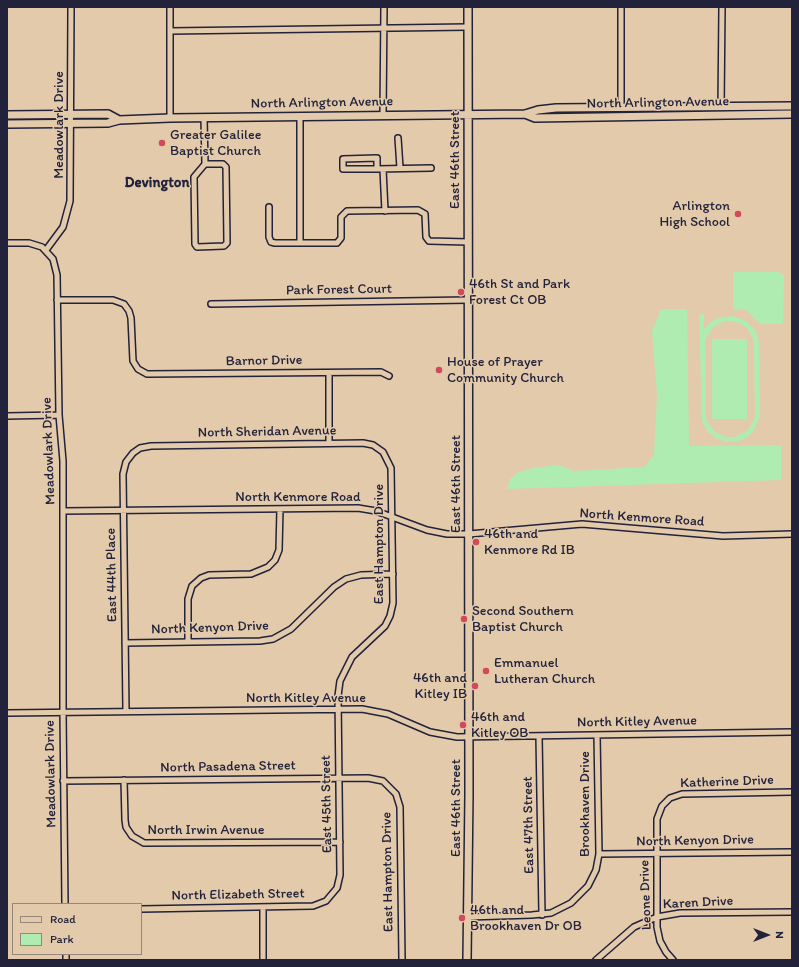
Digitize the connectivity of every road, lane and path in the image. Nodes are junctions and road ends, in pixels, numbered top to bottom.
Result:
1 (71, 7) edge
2 (170, 7) edge
3 (384, 7) edge
4 (468, 7) edge
5 (621, 7) edge
6 (722, 7) edge
7 (468, 27) junction
8 (384, 28) junction
9 (170, 31) junction
10 (792, 106) edge
11 (621, 107) junction
12 (721, 107) junction
13 (468, 114) junction
14 (525, 114) junction
15 (792, 114) edge
16 (7, 115) edge
17 (71, 115) junction
18 (300, 116) junction
19 (383, 116) junction
20 (170, 118) junction
21 (204, 118) junction
22 (119, 120) junction
23 (7, 124) edge
24 (71, 124) junction
25 (398, 138) dead end
26 (204, 164) junction
27 (400, 168) junction
28 (431, 168) dead end
29 (377, 169) junction
30 (384, 169) junction
31 (269, 207) dead end
32 (384, 211) junction
33 (7, 242) edge
34 (468, 242) junction
35 (300, 243) junction
36 (46, 250) junction
37 (57, 300) junction
38 (468, 300) junction
39 (211, 304) dead end
40 (329, 373) junction
41 (389, 376) dead end
42 (59, 415) junction
43 (7, 416) edge
44 (330, 443) junction
45 (142, 447) joint
46 (387, 457) joint
47 (280, 509) junction
48 (124, 510) junction
49 (63, 511) junction
50 (392, 517) junction
51 (469, 534) junction
52 (792, 534) edge
53 (393, 574) junction
54 (188, 642) junction
55 (125, 643) junction
56 (338, 709) junction
57 (126, 711) junction
58 (63, 712) junction
59 (7, 713) edge
60 (792, 732) edge
61 (597, 735) junction
62 (539, 736) junction
63 (469, 737) junction
64 (339, 778) junction
65 (124, 780) junction
66 (63, 781) junction
67 (390, 786) joint
68 (792, 792) edge
69 (665, 803) joint
70 (340, 842) junction
71 (792, 852) edge
72 (599, 854) junction
73 (657, 854) junction
74 (332, 896) joint
75 (65, 903) edge
76 (262, 907) junction
77 (142, 909) edge
78 (792, 912) edge
79 (542, 915) junction
80 (468, 916) junction
81 (657, 916) junction
82 (599, 959) edge
83 (263, 960) edge
84 (402, 960) edge
85 (467, 960) edge
86 (673, 960) edge

1 - 17 street, Meadowlark Drive
2 - 9 street
3 - 8 street
4 - 7 main road, East 46th Street
5 - 11 street
6 - 12 street
7 - 8 street
7 - 13 main road, East 46th Street
8 - 9 street
8 - 19 street
9 - 20 street
10 - 12 main road, North Arlington Avenue
11 - 12 main road, North Arlington Avenue
11 - 14 main road, North Arlington Avenue
13 - 14 main road, North Arlington Avenue
13 - 19 main road, North Arlington Avenue
13 - 34 main road, East 46th Street
14 - 15 main road, North Arlington Avenue
16 - 17 main road, North Arlington Avenue
17 - 22 main road, North Arlington Avenue
17 - 24 street, Meadowlark Drive
18 - 19 main road, North Arlington Avenue
18 - 21 main road, North Arlington Avenue
18 - 35 street
20 - 21 main road, North Arlington Avenue
20 - 22 main road, North Arlington Avenue
21 - 26 street
22 - 24 main road, North Arlington Avenue
23 - 24 main road, North Arlington Avenue
24 - 36 street, Meadowlark Drive
25 - 27 street
26 - 26 street
27 - 28 street
27 - 30 street
29 - 29 street
29 - 30 street
30 - 32 street
31 - 35 street
32 - 34 street
32 - 35 street
33 - 36 street
34 - 38 main road, East 46th Street
36 - 37 street, Meadowlark Drive
37 - 40 street, Barnor Drive
37 - 42 street, Meadowlark Drive
38 - 39 street, Park Forest Court
38 - 51 main road, East 46th Street
40 - 41 street, Barnor Drive
40 - 44 street
42 - 43 street
42 - 49 street, Meadowlark Drive
44 - 45 street, North Sheridan Avenue
44 - 46 street, North Sheridan Avenue
45 - 48 street, East 44th Place
46 - 50 street, East Hampton Drive
47 - 48 street, North Kenmore Road
47 - 50 street, North Kenmore Road
47 - 54 street
48 - 49 street, North Kenmore Road
48 - 55 street, East 44th Place
49 - 58 street, Meadowlark Drive
50 - 51 street, North Kenmore Road
50 - 53 street, East Hampton Drive
51 - 52 street, North Kenmore Road
51 - 63 main road, East 46th Street
53 - 54 street, North Kenyon Drive
53 - 56 street, East Hampton Drive
54 - 55 street, North Kenyon Drive
55 - 57 street, East 44th Place
56 - 57 street, North Kitley Avenue
56 - 63 street, North Kitley Avenue
56 - 64 street, East 45th Street
57 - 58 street, North Kitley Avenue
58 - 59 street, North Kitley Avenue
58 - 66 street, Meadowlark Drive
60 - 61 street, North Kitley Avenue
61 - 62 street, North Kitley Avenue
61 - 72 street, Brookhaven Drive
62 - 63 street, North Kitley Avenue
62 - 79 street, East 47th Street
63 - 80 main road, East 46th Street
64 - 65 street, North Pasadena Street
64 - 67 street, North Pasadena Street
64 - 70 street, East 45th Street
65 - 66 street, North Pasadena Street
65 - 70 street, North Irwin Avenue
66 - 75 street, Meadowlark Drive
67 - 84 street, East Hampton Drive
68 - 69 street, Katherine Drive
69 - 73 street, Leone Drive
70 - 74 street, East 45th Street
71 - 73 street, North Kenyon Drive
72 - 73 street, North Kenyon Drive
72 - 79 street, Brookhaven Drive
73 - 81 street, Leone Drive
74 - 76 street, North Elizabeth Street
76 - 77 street, North Elizabeth Street
76 - 83 street
78 - 81 street, Karen Drive
79 - 80 street, Brookhaven Drive
80 - 85 main road, East 46th Street
81 - 82 street, Karen Drive
81 - 86 street, Leone Drive

